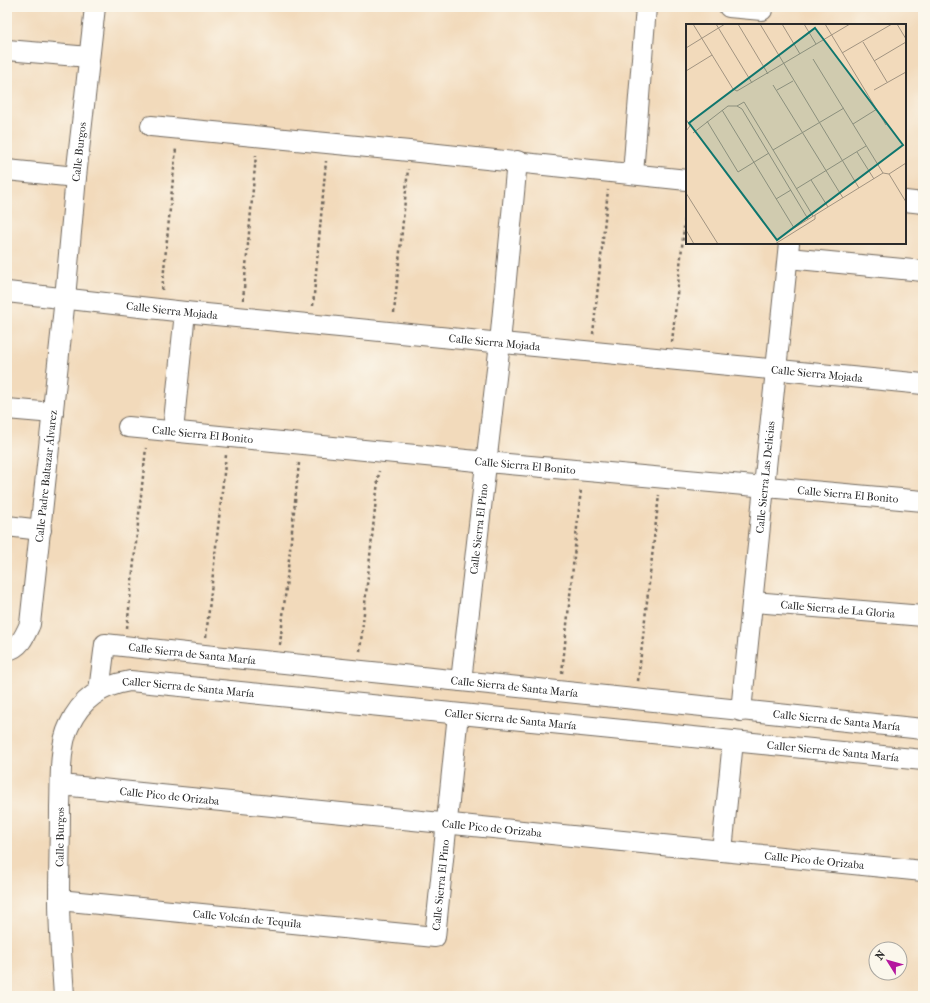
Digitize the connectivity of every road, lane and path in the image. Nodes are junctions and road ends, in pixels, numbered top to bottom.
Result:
1 (95, 7) edge
2 (646, 7) edge
3 (729, 7) edge
4 (762, 10) dead end
5 (7, 50) edge
6 (89, 57) junction
7 (151, 126) dead end
8 (178, 129) junction
9 (258, 137) junction
10 (328, 143) junction
11 (409, 151) junction
12 (517, 162) junction
13 (7, 170) edge
14 (610, 172) junction
15 (633, 174) junction
16 (76, 177) junction
17 (686, 180) edge
18 (906, 201) edge
19 (923, 203) edge
20 (686, 208) edge
21 (788, 251) edge
22 (923, 271) edge
23 (7, 292) edge
24 (65, 298) junction
25 (160, 309) junction
26 (185, 312) junction
27 (241, 318) junction
28 (311, 325) junction
29 (392, 333) junction
30 (500, 343) junction
31 (591, 352) junction
32 (670, 360) junction
33 (776, 370) junction
34 (923, 384) edge
35 (7, 408) edge
36 (53, 413) junction
37 (128, 427) dead end
38 (148, 428) junction
39 (173, 431) junction
40 (228, 437) junction
41 (301, 444) junction
42 (382, 452) junction
43 (487, 462) junction
44 (583, 471) junction
45 (660, 478) junction
46 (764, 487) junction
47 (923, 501) edge
48 (7, 526) edge
49 (41, 530) junction
50 (753, 602) junction
51 (923, 616) edge
52 (126, 646) junction
53 (10, 649) edge
54 (204, 655) junction
55 (278, 663) junction
56 (358, 671) junction
57 (461, 681) junction
58 (99, 691) junction
59 (560, 691) junction
60 (636, 700) junction
61 (741, 711) junction
62 (458, 714) junction
63 (923, 729) edge
64 (733, 741) junction
65 (923, 760) edge
66 (61, 785) junction
67 (447, 823) junction
68 (722, 851) junction
69 (923, 871) edge
70 (59, 900) junction
71 (435, 937) joint
72 (64, 996) edge

1 - 6 street, Calle Burgos
2 - 15 street
3 - 4 street
5 - 6 street
6 - 16 street, Calle Burgos
7 - 8 street
8 - 9 street
8 - 25 path
9 - 10 street
9 - 27 path
10 - 11 street
10 - 28 path
11 - 12 street
11 - 29 path
12 - 14 street
12 - 30 street, Calle Sierra El Pino
13 - 16 street
14 - 15 street
14 - 31 path
15 - 17 street
16 - 24 street, Calle Burgos
18 - 19 street
20 - 32 path
21 - 22 street
21 - 33 street, Calle Sierra Las Delicias
23 - 24 street, Calle Sierra Mojada
24 - 25 street, Calle Sierra Mojada
24 - 36 street, Calle Padre Baltazar Álvarez
25 - 26 street, Calle Sierra Mojada
26 - 27 street, Calle Sierra Mojada
26 - 39 street
27 - 28 street, Calle Sierra Mojada
28 - 29 street, Calle Sierra Mojada
29 - 30 street, Calle Sierra Mojada
30 - 31 street, Calle Sierra Mojada
30 - 43 street, Calle Sierra El Pino
31 - 32 street, Calle Sierra Mojada
32 - 33 street, Calle Sierra Mojada
33 - 34 street, Calle Sierra Mojada
33 - 46 street, Calle Sierra Las Delicias
35 - 36 street
36 - 49 street, Calle Padre Baltazar Álvarez
37 - 38 street, Calle Sierra El Bonito
38 - 39 street, Calle Sierra El Bonito
38 - 52 path
39 - 40 street, Calle Sierra El Bonito
40 - 41 street, Calle Sierra El Bonito
40 - 54 path
41 - 42 street, Calle Sierra El Bonito
41 - 55 path
42 - 43 street, Calle Sierra El Bonito
42 - 56 path
43 - 44 street, Calle Sierra El Bonito
43 - 57 street, Calle Sierra El Pino
44 - 45 street, Calle Sierra El Bonito
44 - 59 path
45 - 46 street, Calle Sierra El Bonito
45 - 60 path
46 - 47 street, Calle Sierra El Bonito
46 - 50 street, Calle Sierra Las Delicias
48 - 49 street
49 - 53 street, Calle Padre Baltazar Álvarez
50 - 51 street, Calle Sierra de La Gloria
50 - 61 street, Calle Sierra Las Delicias
52 - 54 street, Calle Sierra de Santa María
52 - 58 street, Calle Sierra de Santa María
54 - 55 street, Calle Sierra de Santa María
55 - 56 street, Calle Sierra de Santa María
56 - 57 street, Calle Sierra de Santa María
57 - 59 street, Calle Sierra de Santa María
58 - 62 street, Caller Sierra de Santa María
58 - 66 street, Calle Burgos
59 - 60 street, Calle Sierra de Santa María
60 - 61 street, Calle Sierra de Santa María
61 - 63 street, Calle Sierra de Santa María
62 - 64 street, Caller Sierra de Santa María
62 - 67 street, Calle Sierra El Pino
64 - 65 street, Caller Sierra de Santa María
64 - 68 street
66 - 67 street, Calle Pico de Orizaba
66 - 70 street, Calle Burgos
67 - 68 street, Calle Pico de Orizaba
67 - 71 street, Calle Sierra El Pino
68 - 69 street, Calle Pico de Orizaba
70 - 71 street, Calle Volcán de Tequila
70 - 72 street, Calle Burgos

